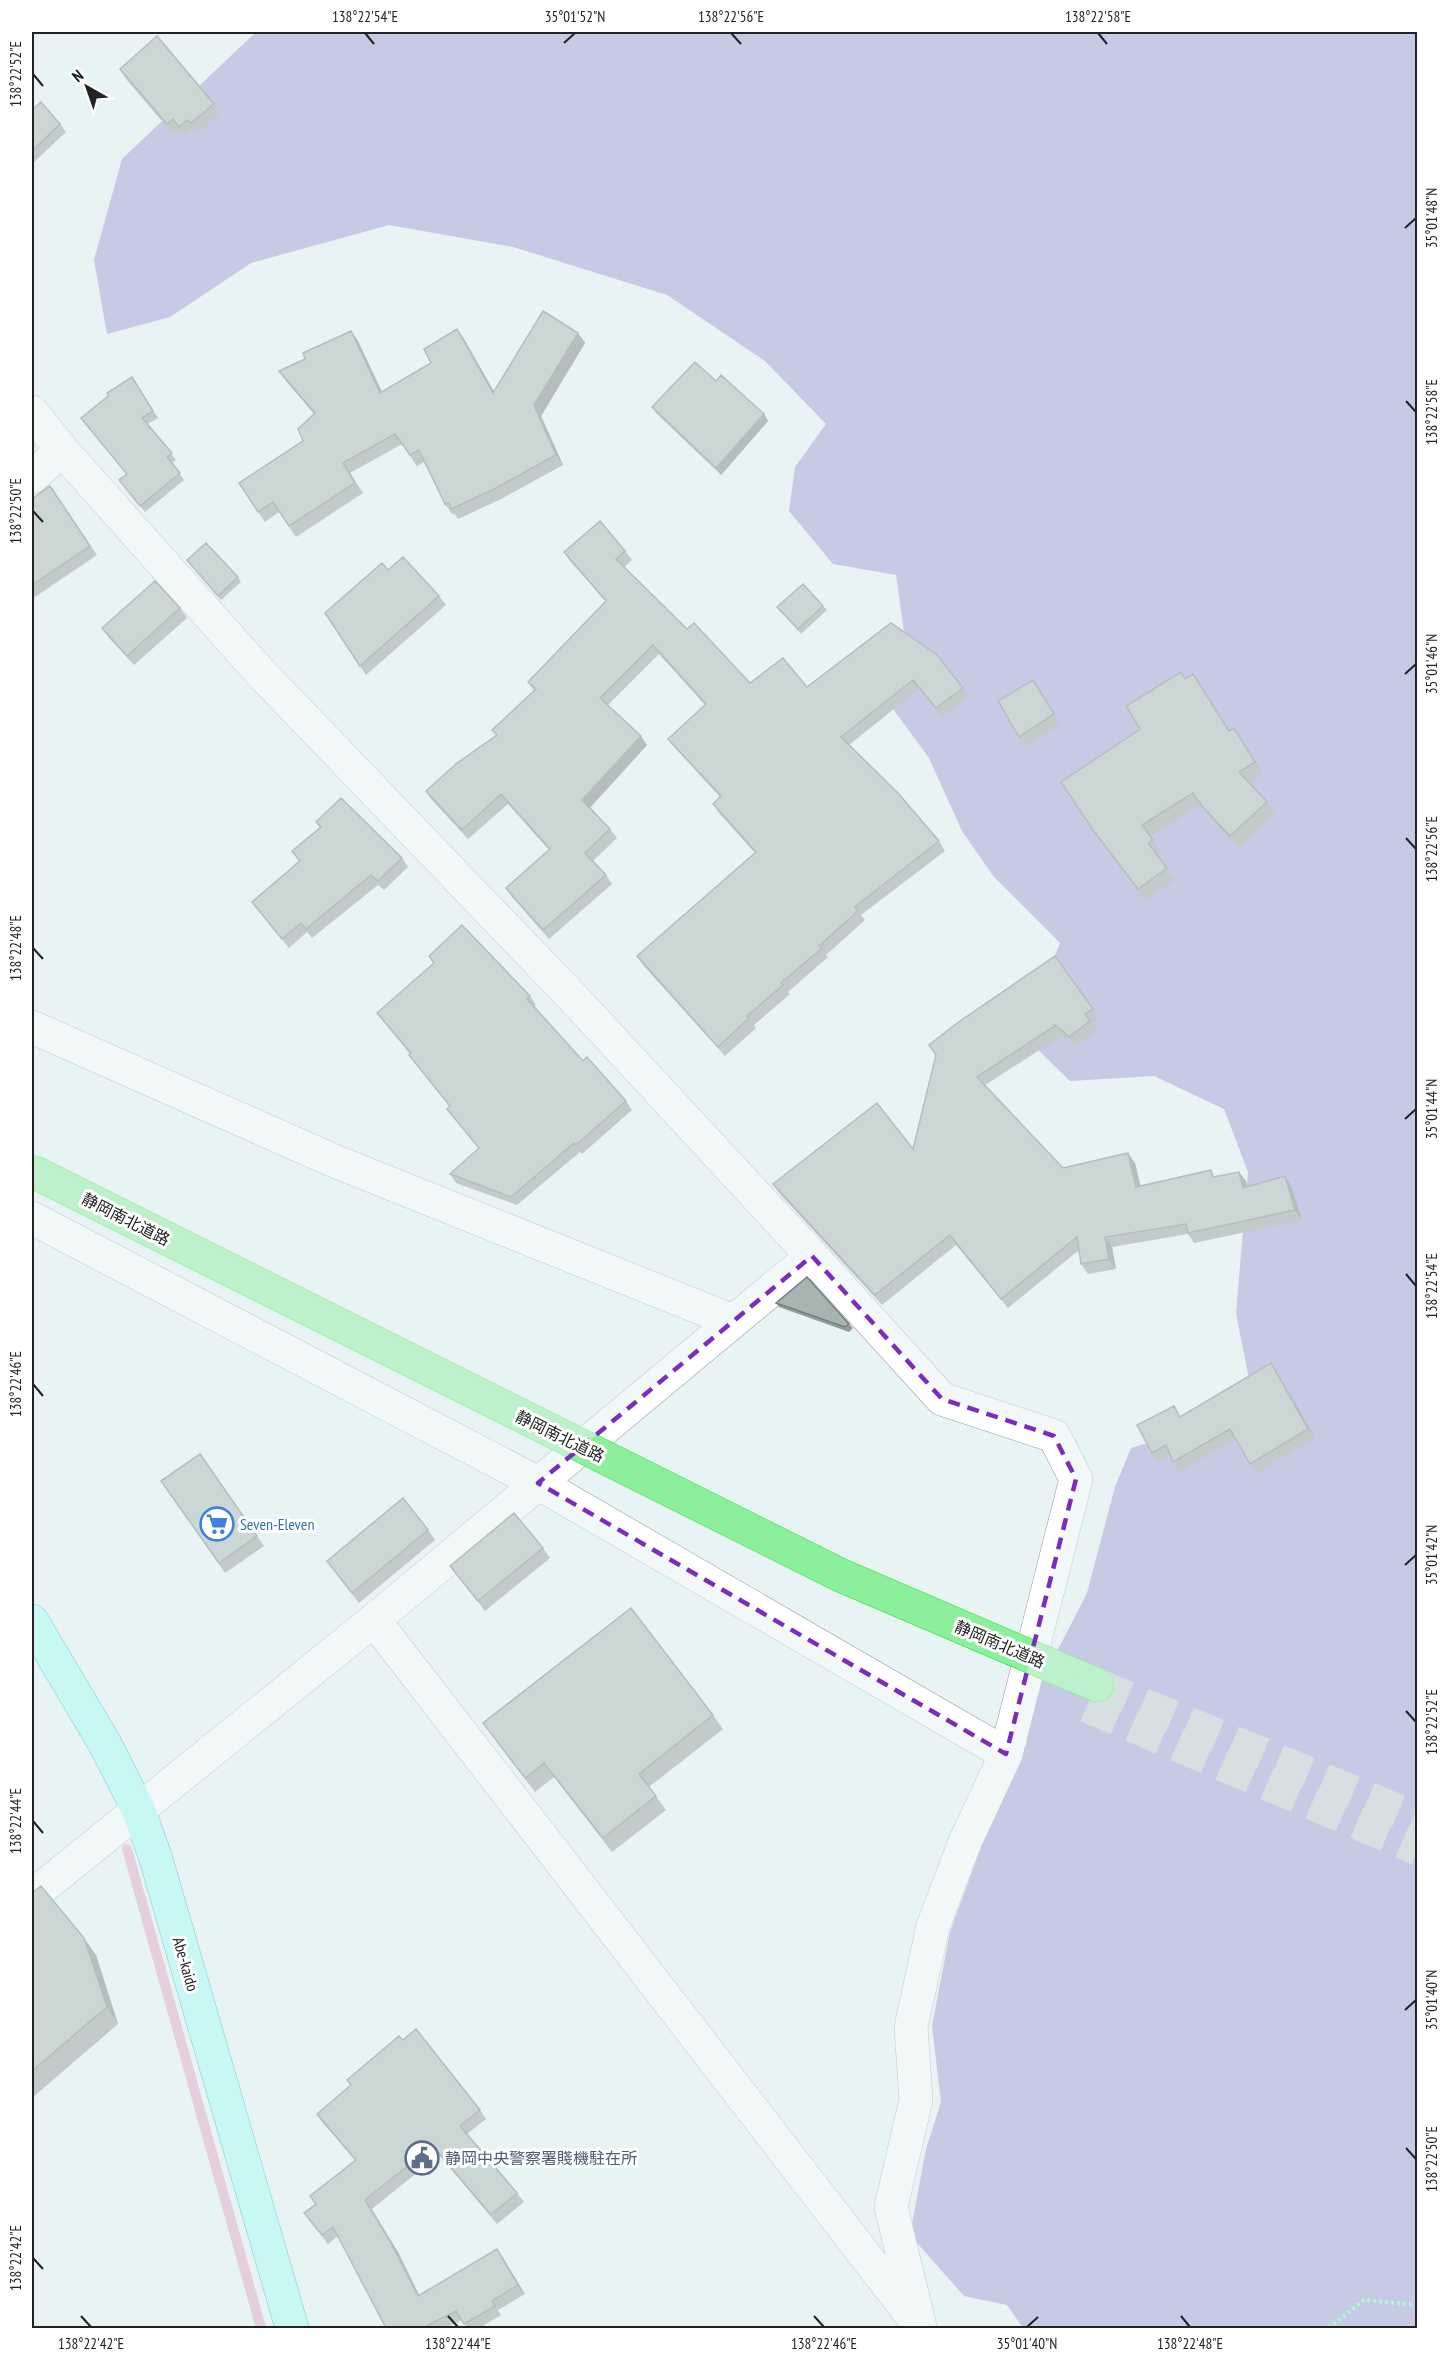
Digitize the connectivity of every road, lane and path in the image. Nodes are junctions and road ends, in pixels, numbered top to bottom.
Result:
1 (32, 412) edge
2 (62, 450) junction
3 (32, 477) edge
4 (32, 1027) edge
5 (32, 1171) edge
6 (32, 1196) edge
7 (32, 1218) edge
8 (812, 1256) junction
9 (733, 1321) junction
10 (538, 1483) junction
11 (374, 1620) junction
12 (32, 1621) edge
13 (1057, 1681) junction
14 (1092, 1696) tunnel mouth
15 (1005, 1754) junction
16 (139, 1811) junction
17 (32, 1896) edge
18 (1418, 2304) edge
19 (292, 2328) edge
20 (920, 2328) edge
21 (1329, 2328) edge

1 - 2 street
2 - 3 street
2 - 8 street
4 - 9 street
5 - 13 highway, 静岡南北道路, bridge
6 - 13 highway, 静岡南北道路
7 - 10 street
8 - 9 street
8 - 15 street
9 - 10 street
10 - 11 street
10 - 15 street
11 - 16 street
11 - 20 street
12 - 16 main road, Abe-kaido
13 - 14 highway, 静岡南北道路
15 - 20 street
16 - 17 street
16 - 19 main road, Abe-kaido
18 - 21 path

